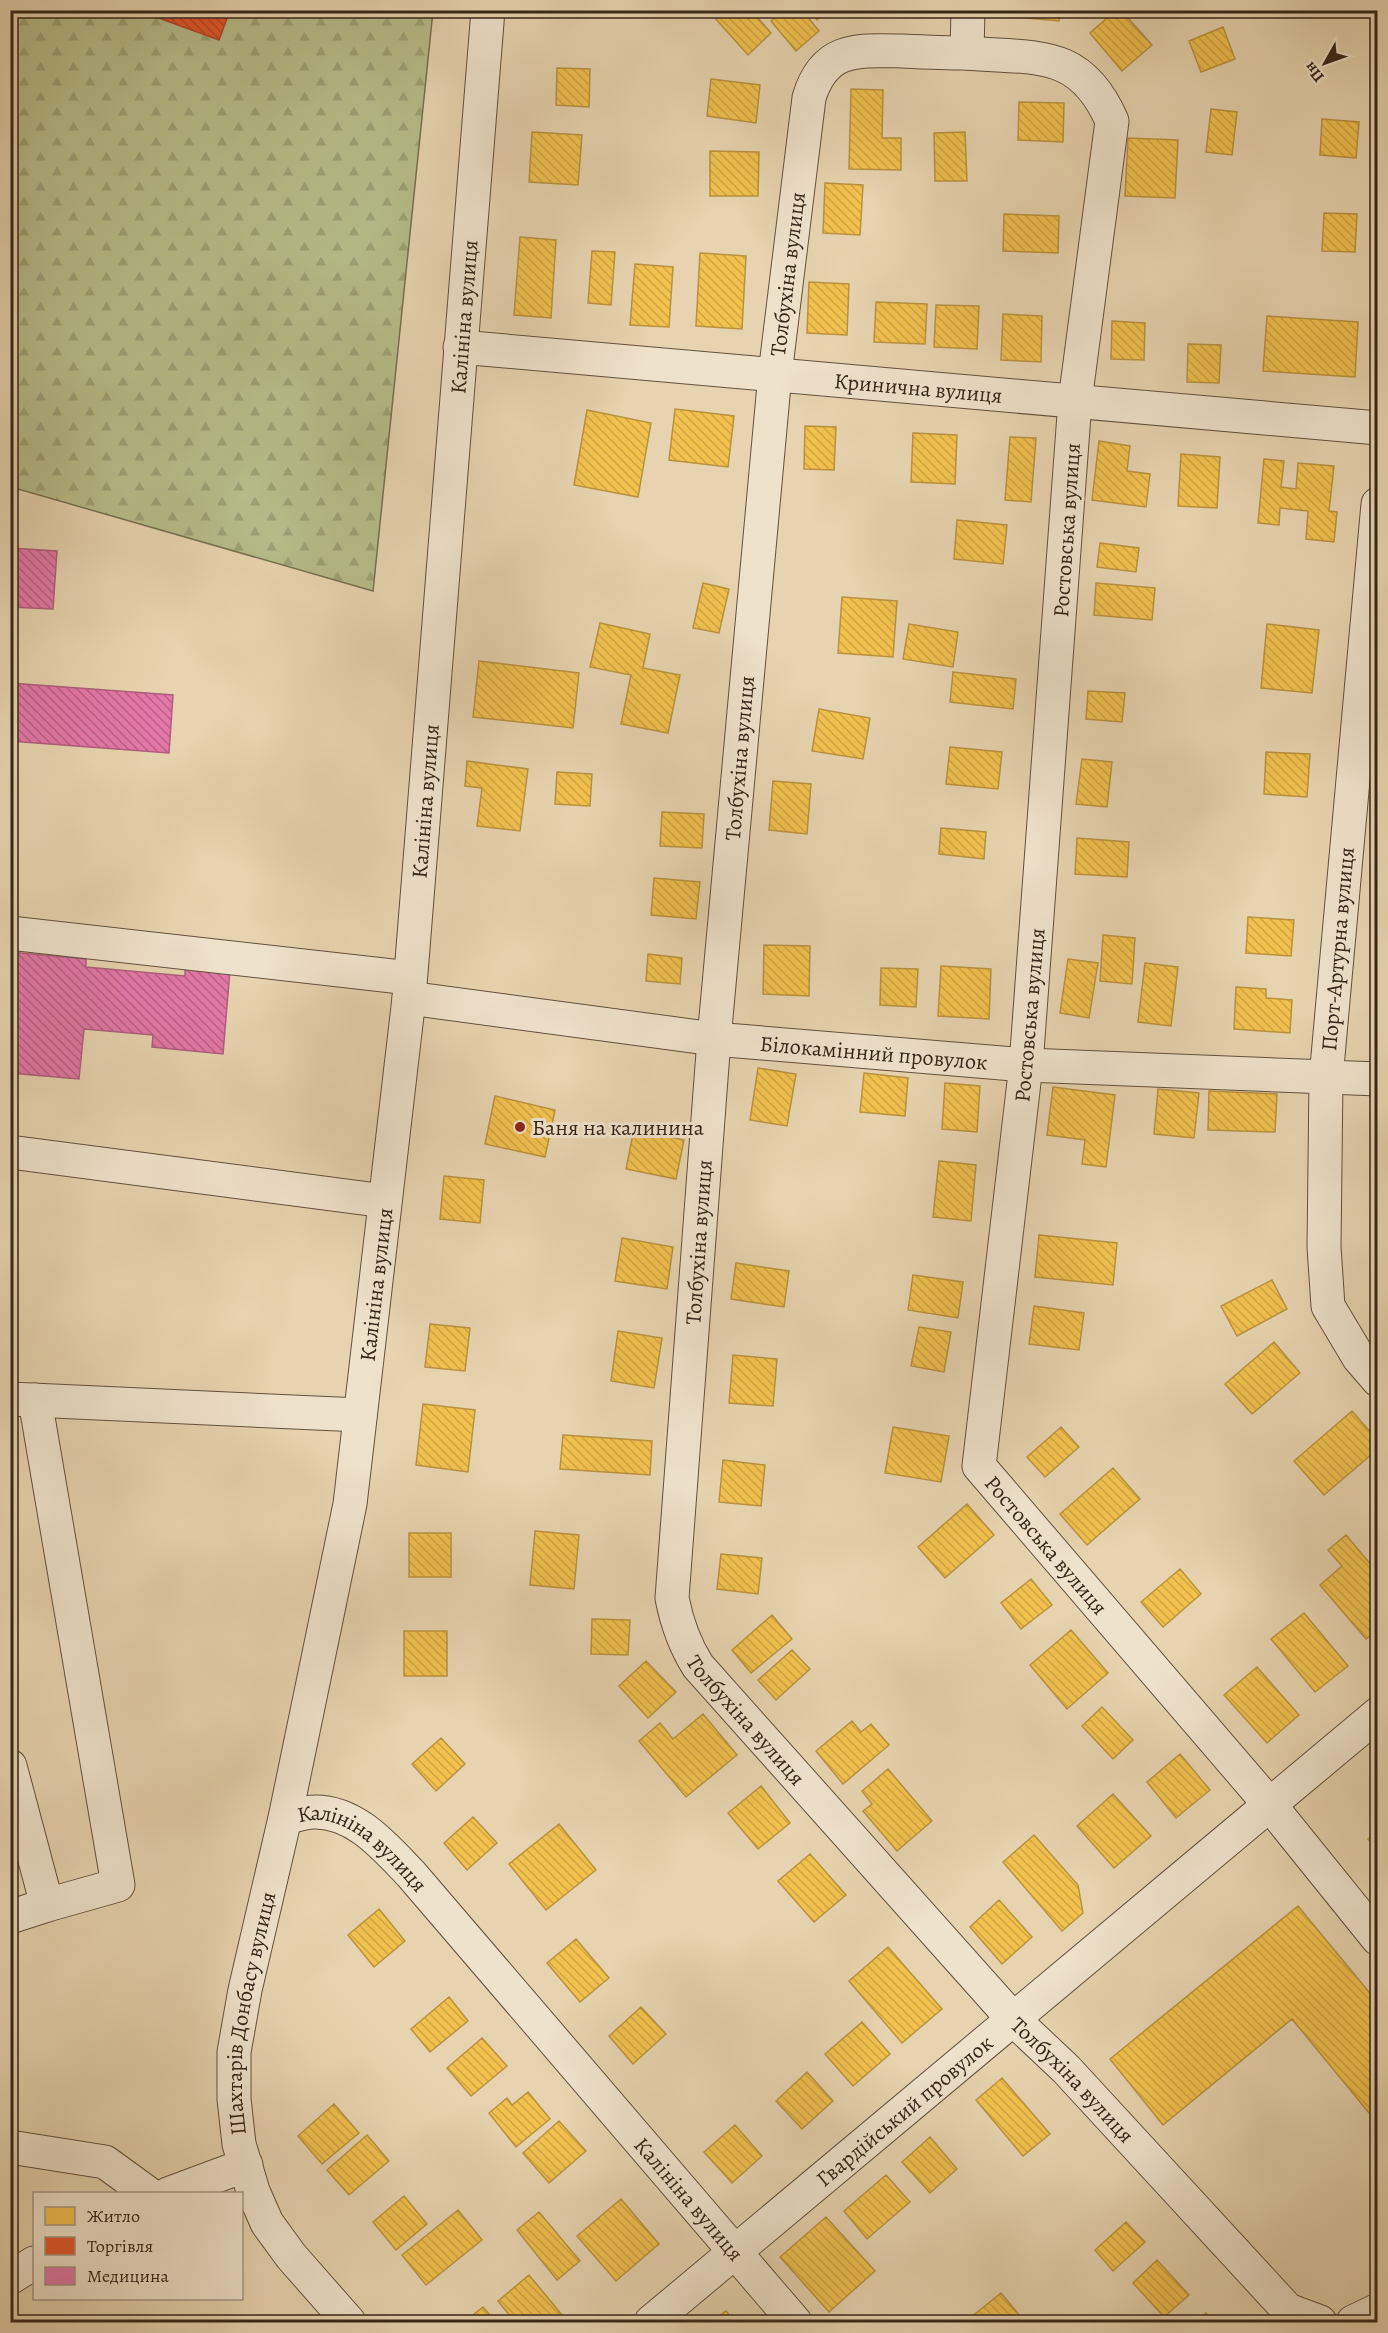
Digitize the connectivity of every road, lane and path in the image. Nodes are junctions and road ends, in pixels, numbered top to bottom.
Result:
1 (488, 10) edge
2 (968, 10) edge
3 (967, 53) junction
4 (460, 347) junction
5 (775, 375) junction
6 (1075, 401) junction
7 (1377, 428) edge
8 (1377, 504) edge
9 (10, 933) edge
10 (410, 988) junction
11 (714, 1039) junction
12 (1026, 1065) junction
13 (1326, 1078) junction
14 (1377, 1079) edge
15 (10, 1152) edge
16 (385, 1201) junction
17 (1377, 1380) edge
18 (23, 1400) edge
19 (360, 1415) junction
20 (1377, 1714) edge
21 (10, 1766) edge
22 (1270, 1805) junction
23 (285, 1818) junction
24 (47, 1905) junction
25 (10, 1917) edge
26 (1377, 1939) edge
27 (1014, 2020) junction
28 (10, 2147) edge
29 (246, 2164) junction
30 (148, 2192) edge
31 (171, 2192) edge
32 (736, 2253) junction
33 (33, 2264) edge
34 (10, 2278) edge
35 (1377, 2310) edge
36 (349, 2322) edge
37 (651, 2322) edge
38 (795, 2322) edge
39 (1320, 2322) edge
40 (1353, 2322) edge

1 - 4 street, Калініна вулиця
2 - 3 street
3 - 5 street, Толбухіна вулиця
3 - 6 street, Ростовська вулиця
4 - 5 street, Кринична вулиця
4 - 10 street, Калініна вулиця
5 - 6 street, Кринична вулиця
5 - 11 street, Толбухіна вулиця
6 - 7 street, Кринична вулиця
6 - 12 street, Ростовська вулиця
8 - 13 street, Порт-Артурна вулиця
9 - 10 street, Білокамінний провулок
10 - 11 street, Білокамінний провулок
10 - 16 street, Калініна вулиця
11 - 12 street, Білокамінний провулок
11 - 27 street, Толбухіна вулиця
12 - 13 street, Білокамінний провулок
12 - 22 street, Ростовська вулиця
13 - 14 street, Білокамінний провулок
13 - 17 street, Порт-Артурна вулиця
15 - 16 street
16 - 19 street, Калініна вулиця
18 - 19 street
18 - 24 street
19 - 23 street, Калініна вулиця
20 - 22 street, Гвардійський провулок
21 - 24 street
22 - 26 street, Ростовська вулиця
22 - 27 street, Гвардійський провулок
23 - 29 street, Шахтарів Донбасу вулиця
23 - 32 street, Калініна вулиця
24 - 25 street
27 - 32 street, Гвардійський провулок
27 - 39 street, Толбухіна вулиця
28 - 30 street
29 - 31 street
29 - 36 street, Шахтарів Донбасу вулиця
32 - 37 street, Гвардійський провулок
32 - 38 street, Калініна вулиця
33 - 34 street
35 - 40 street

